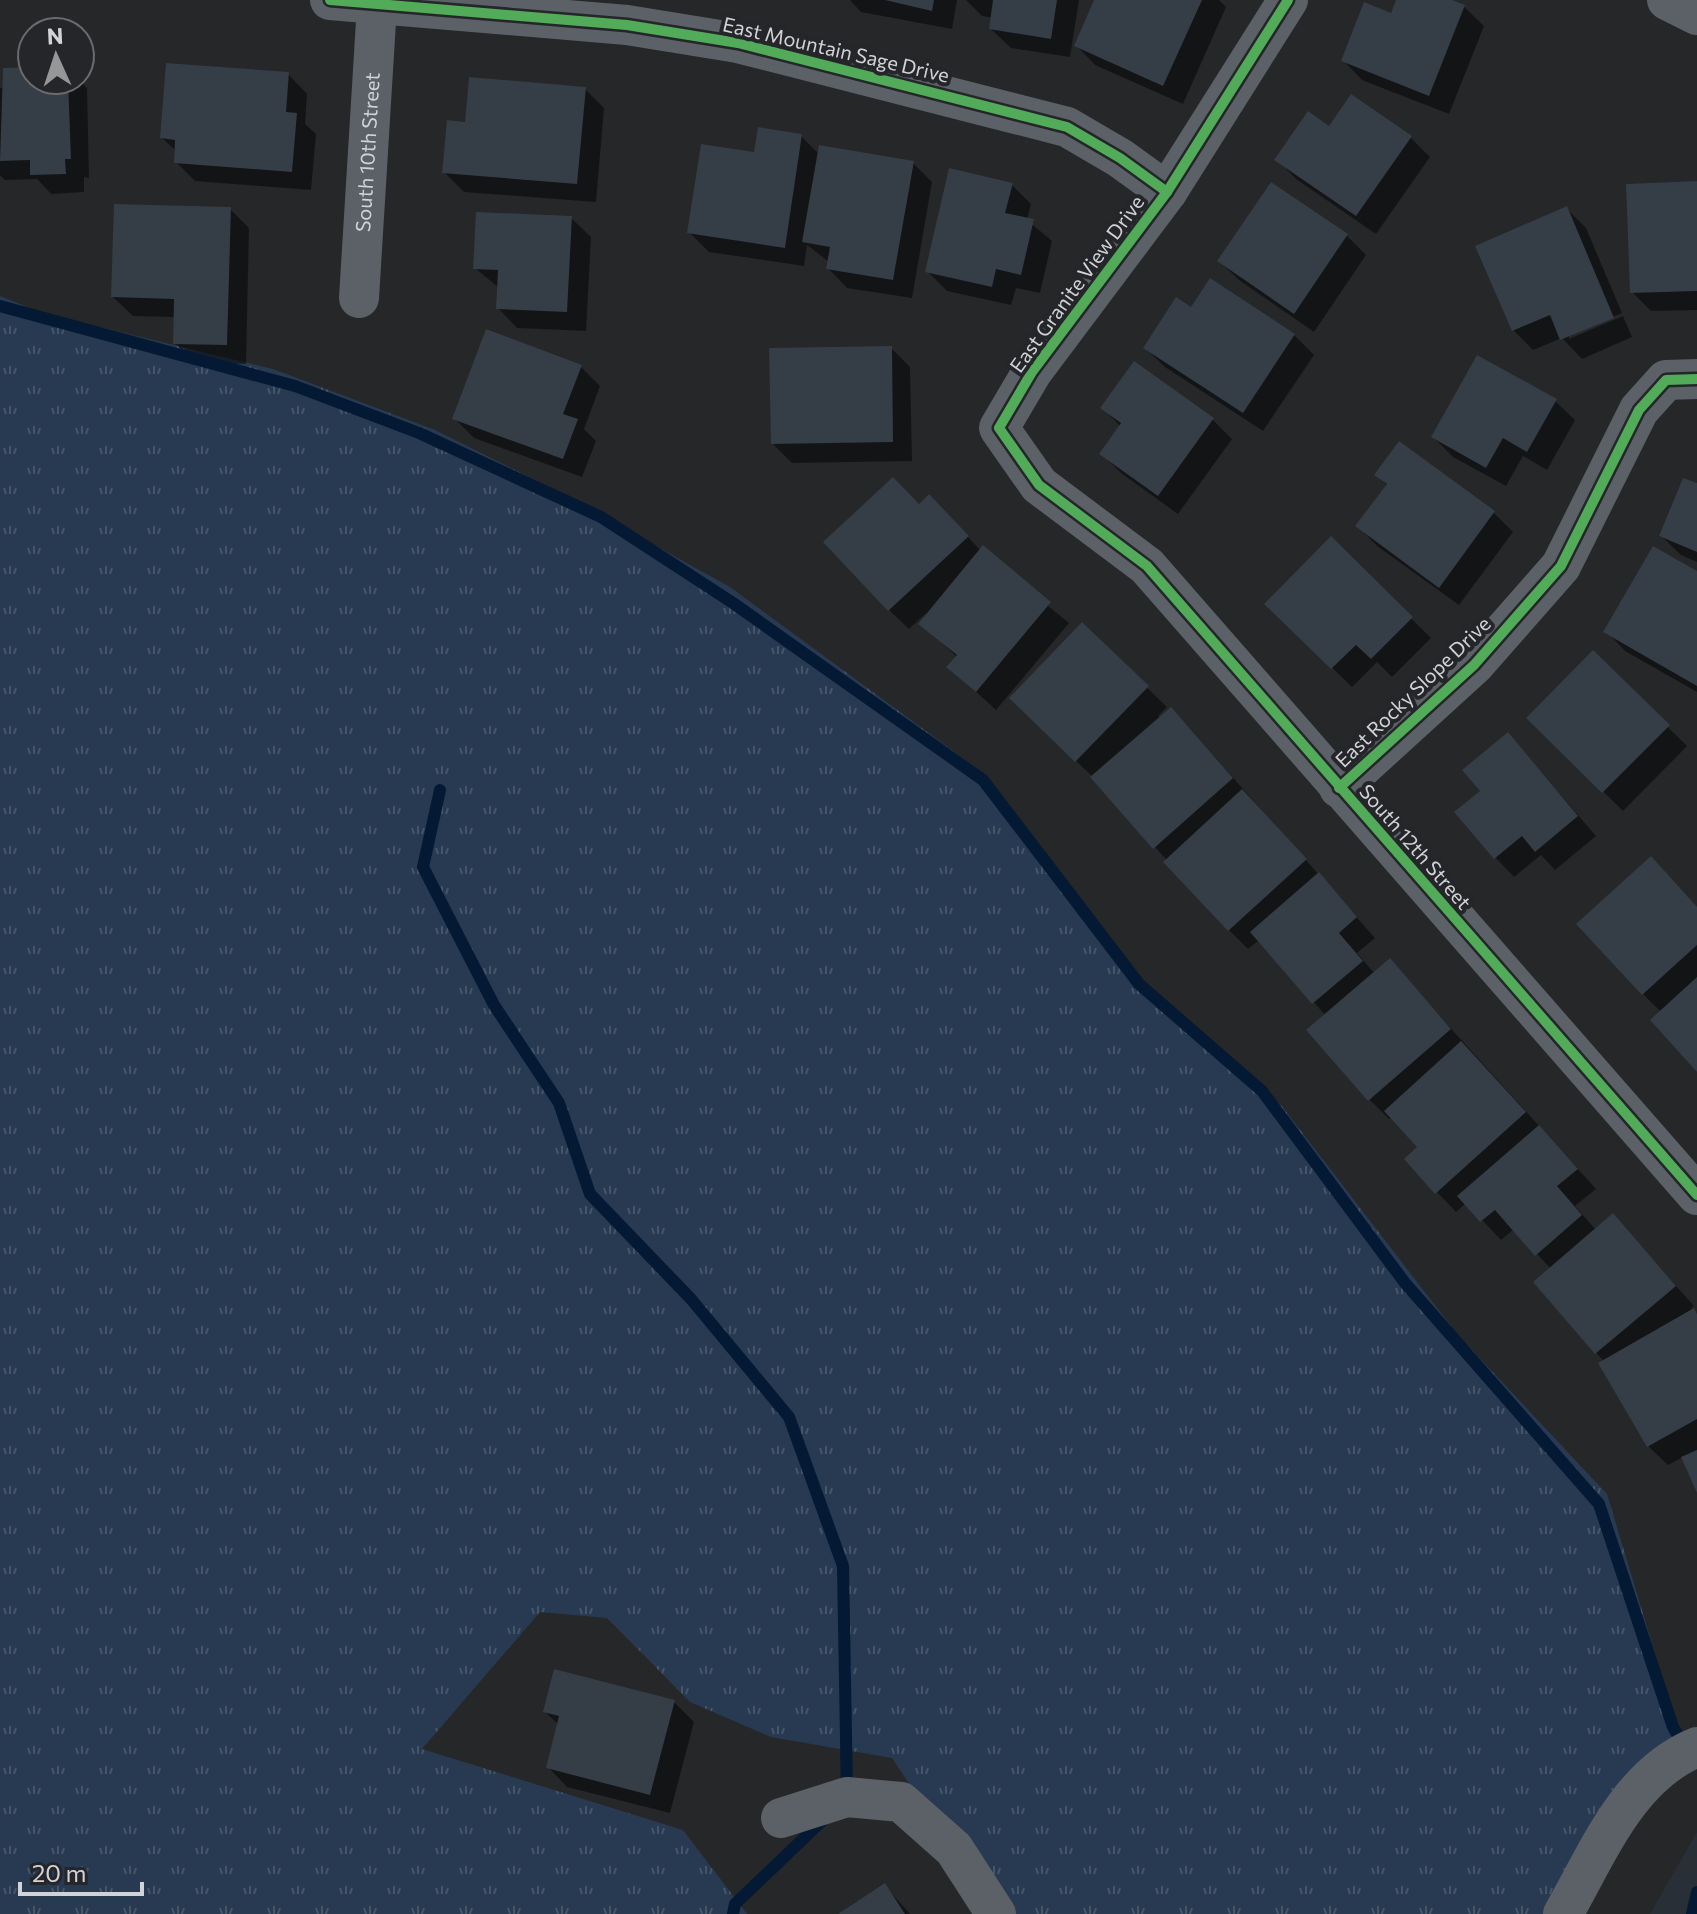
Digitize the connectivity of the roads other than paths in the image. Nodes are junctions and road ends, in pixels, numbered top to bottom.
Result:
1 (330, 0) edge
2 (1288, 0) edge
3 (1667, 0) edge
4 (377, 5) junction
5 (1697, 15) edge
6 (1167, 192) junction
7 (359, 298) dead end
8 (1681, 379) edge
9 (999, 428) joint
10 (1339, 788) junction
11 (1697, 1195) edge
12 (1697, 1747) edge
13 (781, 1818) dead end
14 (996, 1914) edge
15 (1563, 1914) edge

1 - 4 street, East Mountain Sage Drive
2 - 6 street, East Granite View Drive
3 - 5 street
4 - 6 street, East Mountain Sage Drive
4 - 7 street, South 10th Street
6 - 9 street, East Granite View Drive
8 - 10 street, East Rocky Slope Drive
9 - 10 street, South 12th Street
10 - 11 street, South 12th Street
12 - 15 street
13 - 14 street

